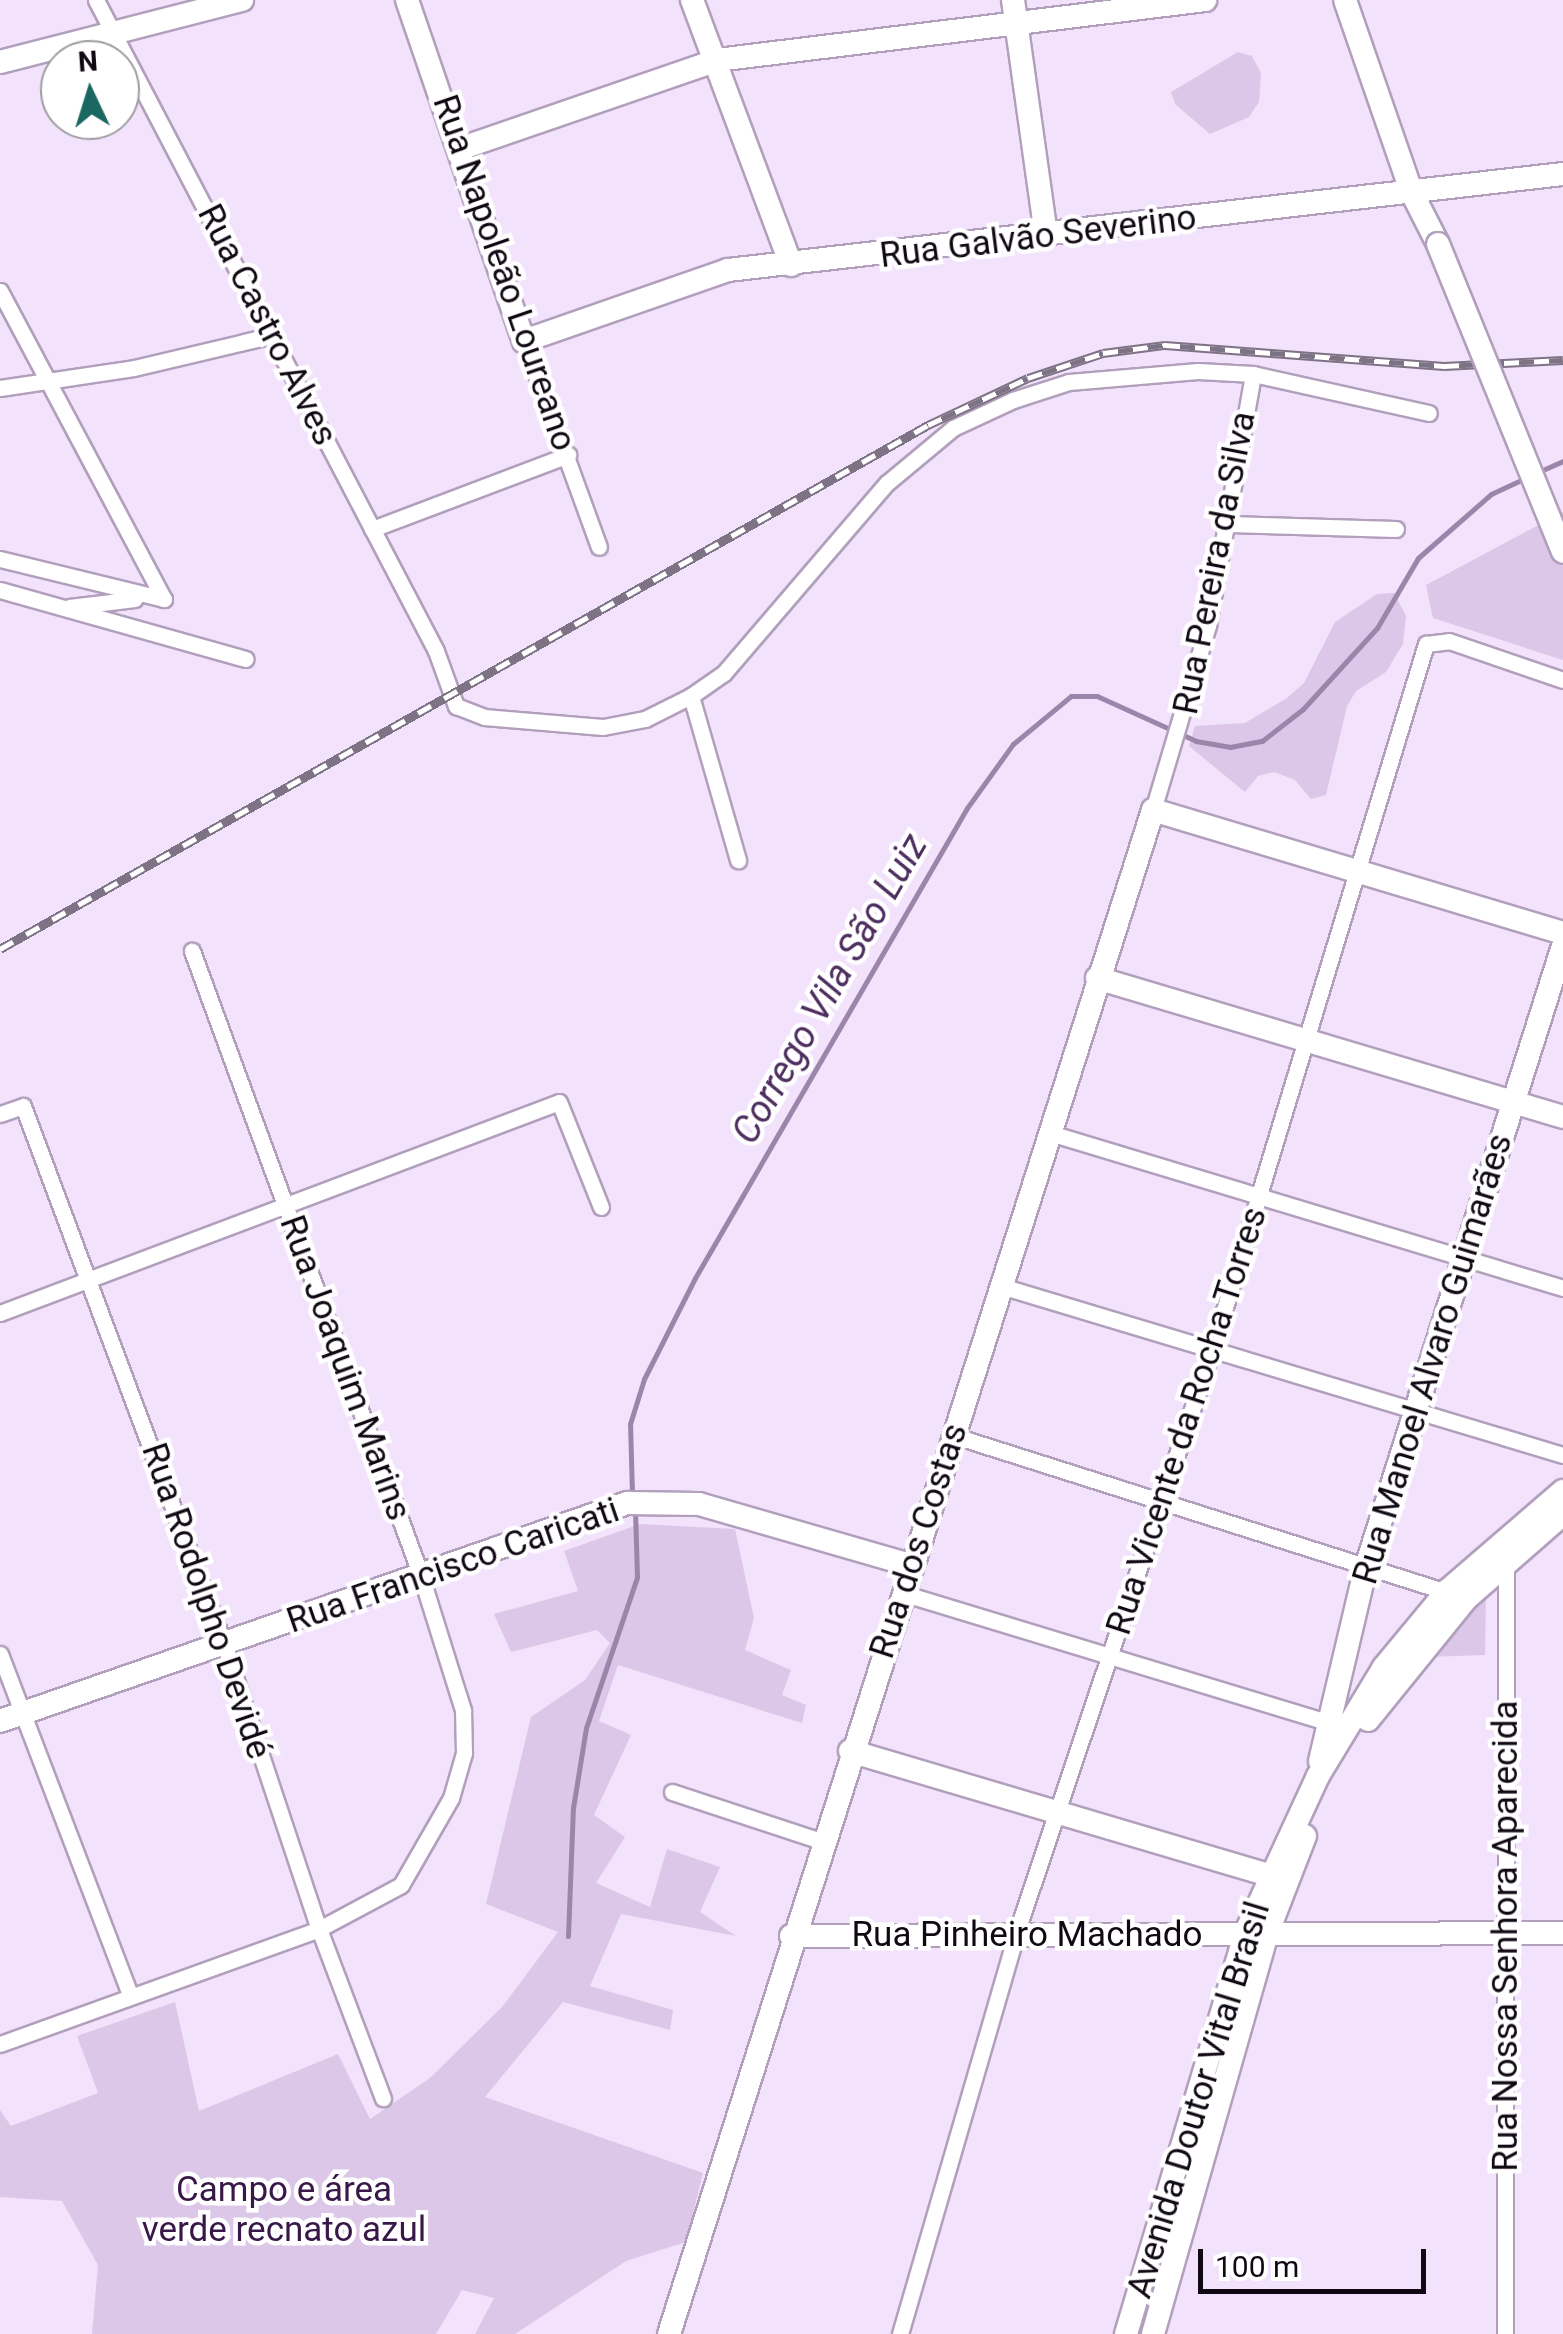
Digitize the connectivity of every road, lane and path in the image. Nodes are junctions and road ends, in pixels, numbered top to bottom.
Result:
1 (96, 0) edge
2 (242, 0) edge
3 (407, 0) edge
4 (692, 0) edge
5 (1205, 0) edge
6 (1345, 0) edge
7 (1015, 10) edge
8 (112, 30) junction
9 (718, 60) junction
10 (0, 62) edge
11 (458, 149) junction
12 (1563, 174) edge
13 (1412, 193) junction
14 (1046, 235) junction
15 (791, 264) junction
16 (0, 291) edge
17 (274, 335) junction
18 (524, 341) junction
19 (1253, 374) junction
20 (48, 381) junction
21 (0, 388) edge
22 (1429, 413) dead end
23 (568, 455) junction
24 (1228, 524) junction
25 (372, 528) junction
26 (1396, 529) dead end
27 (599, 547) dead end
28 (1563, 552) edge
29 (0, 560) edge
30 (0, 590) edge
31 (139, 596) junction
32 (55, 608) junction
33 (246, 658) dead end
34 (1563, 680) edge
35 (691, 696) junction
36 (1175, 751) joint
37 (1154, 810) junction
38 (738, 860) dead end
39 (1358, 869) junction
40 (1563, 933) edge
41 (1563, 946) edge
42 (192, 951) dead end
43 (1097, 978) junction
44 (1307, 1039) junction
45 (1514, 1102) junction
46 (0, 1114) edge
47 (1563, 1116) edge
48 (1050, 1133) junction
49 (1260, 1195) junction
50 (286, 1206) junction
51 (601, 1206) dead end
52 (1464, 1260) junction
53 (92, 1281) junction
54 (1001, 1286) junction
55 (1563, 1288) edge
56 (0, 1314) edge
57 (1212, 1350) junction
58 (1419, 1408) junction
59 (954, 1436) junction
60 (1563, 1455) edge
61 (1563, 1491) edge
62 (1161, 1502) junction
63 (1563, 1514) edge
64 (1506, 1539) junction
65 (1507, 1563) junction
66 (911, 1565) junction
67 (1366, 1566) junction
68 (421, 1576) junction
69 (902, 1593) junction
70 (1456, 1595) junction
71 (225, 1646) junction
72 (0, 1654) edge
73 (1110, 1660) junction
74 (10, 1717) edge
75 (1326, 1722) junction
76 (850, 1750) junction
77 (1318, 1776) junction
78 (672, 1792) dead end
79 (1059, 1810) junction
80 (822, 1841) junction
81 (1270, 1876) junction
82 (319, 1929) junction
83 (1505, 1932) junction
84 (1563, 1933) edge
85 (1016, 1934) junction
86 (1256, 1934) junction
87 (791, 1936) junction
88 (130, 1994) junction
89 (0, 2044) edge
90 (383, 2098) dead end
91 (669, 2334) edge
92 (900, 2334) edge
93 (1126, 2334) edge
94 (1153, 2334) edge
95 (1505, 2334) edge

1 - 8 street, Rua Castro Alves
2 - 8 street
3 - 11 street, Rua Napoleão Loureano
4 - 9 street
5 - 7 street
6 - 13 street
7 - 9 street
7 - 14 street
8 - 10 street
8 - 17 street, Rua Castro Alves
9 - 11 street
9 - 15 street
11 - 18 street, Rua Napoleão Loureano
12 - 13 street, Rua Galvão Severino
13 - 14 street, Rua Galvão Severino
13 - 28 street, bridge
14 - 15 street, Rua Galvão Severino
15 - 18 street, Rua Galvão Severino
16 - 20 street
17 - 20 street
17 - 25 street, Rua Castro Alves
18 - 23 street, Rua Napoleão Loureano
19 - 22 street, Rua Castro Alves
19 - 24 street, Rua Pereira da Silva
19 - 35 street, Rua Castro Alves
20 - 21 street
20 - 31 street
23 - 25 street
23 - 27 street, Rua Napoleão Loureano
24 - 26 street
24 - 36 street, Rua Pereira da Silva
25 - 35 street, Rua Castro Alves
29 - 31 street
30 - 32 street
31 - 32 street
32 - 33 street
34 - 39 street, Rua Vicente da Rocha Torres
35 - 38 street
36 - 37 street, Rua dos Costas
37 - 39 street
37 - 43 street, Rua dos Costas
39 - 40 street
39 - 44 street, Rua Vicente da Rocha Torres
41 - 45 street, Rua Manoel Alvaro Guimarães
42 - 50 street, Rua Joaquim Marins
43 - 44 street
43 - 48 street, Rua dos Costas
44 - 45 street
44 - 49 street, Rua Vicente da Rocha Torres
45 - 47 street
45 - 52 street, Rua Manoel Alvaro Guimarães
46 - 53 street, Rua Rodolpho Devidé
48 - 49 street
48 - 54 street, Rua dos Costas
49 - 52 street
49 - 57 street, Rua Vicente da Rocha Torres
50 - 51 street
50 - 53 street
50 - 68 street, Rua Joaquim Marins
52 - 55 street
52 - 58 street, Rua Manoel Alvaro Guimarães
53 - 56 street
53 - 71 street, Rua Rodolpho Devidé
54 - 57 street
54 - 59 street, Rua dos Costas
57 - 58 street
57 - 62 street, Rua Vicente da Rocha Torres
58 - 60 street
58 - 67 street, Rua Manoel Alvaro Guimarães
59 - 62 street
59 - 66 street, Rua dos Costas
61 - 64 street, Avenida Doutor Vital Brasil
62 - 67 street
62 - 73 street, Rua Vicente da Rocha Torres
63 - 65 street, Avenida Doutor Vital Brasil
64 - 65 street, Rua Nossa Senhora Aparecida
64 - 70 street, Avenida Doutor Vital Brasil
65 - 70 street, Avenida Doutor Vital Brasil
65 - 83 street, Rua Nossa Senhora Aparecida
66 - 68 street, Rua Francisco Caricati
66 - 69 street, Rua dos Costas
67 - 70 street
67 - 75 street, Rua Manoel Alvaro Guimarães
68 - 71 street, Rua Francisco Caricati
68 - 82 street, Rua Joaquim Marins
69 - 73 street
69 - 76 street, Rua dos Costas
70 - 77 street, Avenida Doutor Vital Brasil
70 - 86 street, Avenida Doutor Vital Brasil
71 - 74 street, Rua Francisco Caricati
71 - 82 street, Rua Rodolpho Devidé
72 - 74 street
73 - 75 street
73 - 79 street, Rua Vicente da Rocha Torres
74 - 88 street
75 - 77 street, Rua Manoel Alvaro Guimarães
76 - 79 street
76 - 80 street, Rua dos Costas
77 - 81 street, Avenida Doutor Vital Brasil
78 - 80 street
79 - 81 street
79 - 85 street, Rua Vicente da Rocha Torres
80 - 87 street, Rua dos Costas
81 - 86 street, Avenida Doutor Vital Brasil
82 - 88 street, Rua Joaquim Marins
82 - 90 street, Rua Rodolpho Devidé
83 - 84 street, Rua Pinheiro Machado
83 - 86 street, Rua Pinheiro Machado
83 - 95 street, Rua Nossa Senhora Aparecida
85 - 86 street, Rua Pinheiro Machado
85 - 87 street, Rua Pinheiro Machado
85 - 92 street, Rua Vicente da Rocha Torres
86 - 93 street, Avenida Doutor Vital Brasil
86 - 94 street, Avenida Doutor Vital Brasil
87 - 91 street, Rua dos Costas
88 - 89 street, Rua Joaquim Marins

